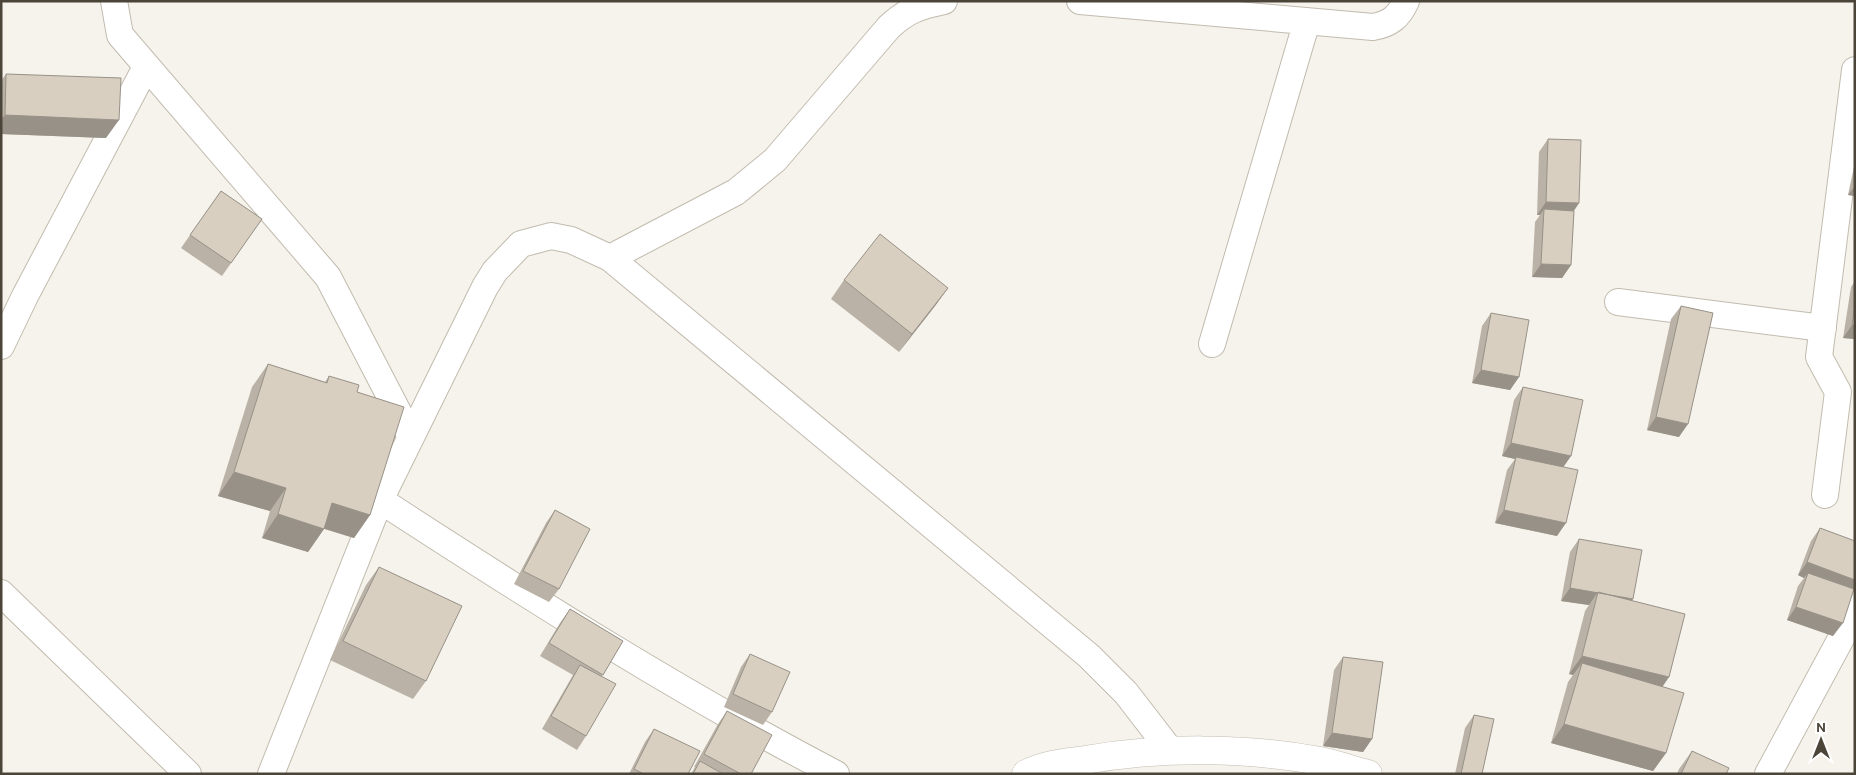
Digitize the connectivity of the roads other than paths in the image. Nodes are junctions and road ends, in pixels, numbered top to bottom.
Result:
1 (114, 1) edge
2 (944, 1) edge
3 (1080, 1) edge
4 (1406, 1) edge
5 (1308, 21) junction
6 (146, 67) junction
7 (1855, 70) edge
8 (610, 258) junction
9 (1618, 302) dead end
10 (1823, 328) junction
11 (1212, 344) dead end
12 (1, 346) edge
13 (412, 438) junction
14 (1825, 496) dead end
15 (380, 500) junction
16 (1, 593) edge
17 (1855, 602) edge
18 (1170, 750) junction
19 (188, 774) edge
20 (271, 774) edge
21 (836, 774) edge
22 (1026, 774) edge
23 (1368, 774) edge
24 (1768, 774) edge

1 - 6 street
2 - 8 street
3 - 5 street
4 - 5 street
5 - 11 street
6 - 12 street
6 - 13 street
7 - 10 street
8 - 13 street
8 - 18 street
9 - 10 street
10 - 14 street
13 - 15 street
15 - 20 street
15 - 21 street
16 - 19 street
17 - 24 street
18 - 22 street
18 - 23 street

